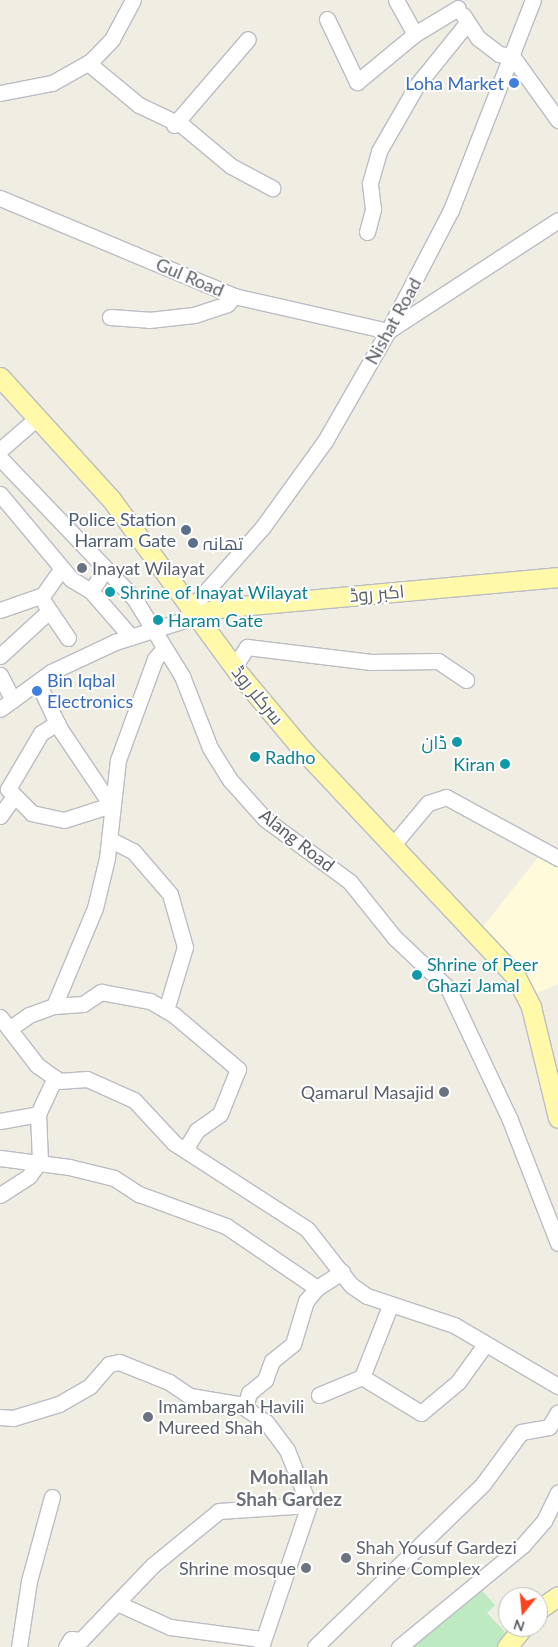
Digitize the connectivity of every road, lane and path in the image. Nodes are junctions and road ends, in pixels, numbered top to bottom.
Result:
1 (144, 0) edge
2 (396, 0) edge
3 (533, 0) edge
4 (457, 4) edge
5 (130, 7) edge
6 (327, 19) dead end
7 (467, 23) junction
8 (415, 34) junction
9 (248, 39) dead end
10 (512, 56) junction
11 (88, 63) junction
12 (0, 93) edge
13 (558, 120) edge
14 (174, 125) junction
15 (272, 188) dead end
16 (0, 198) edge
17 (558, 220) edge
18 (367, 232) dead end
19 (234, 296) junction
20 (110, 317) dead end
21 (388, 331) junction
22 (0, 378) edge
23 (38, 418) junction
24 (0, 450) edge
25 (3, 469) edge
26 (0, 494) edge
27 (62, 568) junction
28 (105, 570) junction
29 (558, 578) edge
30 (91, 590) junction
31 (42, 595) junction
32 (0, 610) edge
33 (48, 612) junction
34 (194, 612) junction
35 (152, 630) junction
36 (131, 637) junction
37 (68, 638) dead end
38 (164, 648) junction
39 (0, 656) edge
40 (234, 667) junction
41 (0, 675) edge
42 (466, 680) dead end
43 (38, 682) junction
44 (13, 700) junction
45 (0, 709) edge
46 (57, 723) junction
47 (14, 796) junction
48 (111, 805) junction
49 (0, 816) edge
50 (108, 839) junction
51 (392, 846) junction
52 (558, 858) edge
53 (54, 1006) junction
54 (166, 1010) junction
55 (4, 1023) edge
56 (552, 1076) edge
57 (54, 1078) junction
58 (38, 1114) junction
59 (558, 1118) edge
60 (0, 1122) edge
61 (185, 1150) junction
62 (0, 1158) edge
63 (40, 1161) junction
64 (0, 1195) edge
65 (558, 1243) edge
66 (342, 1272) junction
67 (317, 1288) junction
68 (390, 1306) junction
69 (484, 1346) junction
70 (362, 1377) junction
71 (558, 1386) edge
72 (319, 1395) dead end
73 (244, 1407) junction
74 (558, 1412) edge
75 (0, 1417) edge
76 (558, 1492) edge
77 (52, 1497) dead end
78 (309, 1505) junction
79 (117, 1603) junction
80 (515, 1637) edge
81 (261, 1643) edge
82 (19, 1647) edge
83 (66, 1647) edge
84 (315, 1647) edge
85 (399, 1647) edge
86 (507, 1647) edge

1 - 5 street
2 - 8 street
3 - 10 street, Nishat Road
4 - 7 street
4 - 8 street
5 - 11 street
6 - 8 street
7 - 10 street
7 - 18 street
9 - 14 street
10 - 13 street
10 - 21 street, Nishat Road
11 - 12 street
11 - 14 street
14 - 15 street
16 - 19 street, Gul Road
17 - 21 street
19 - 20 street
19 - 21 street, Gul Road
21 - 34 street, Nishat Road
22 - 23 main road, سرکلر روڈ
23 - 24 street
23 - 34 main road, سرکلر روڈ
25 - 28 street, Alang Road
26 - 27 street
27 - 30 street
27 - 31 street
28 - 30 street
28 - 35 street, Alang Road
29 - 34 main road, اکبر روڈ
30 - 36 street
31 - 32 street
31 - 33 street
33 - 37 street
33 - 39 street
34 - 35 street
34 - 40 main road, سرکلر روڈ
35 - 36 street
35 - 38 street, Alang Road
36 - 43 street
38 - 48 street
38 - 65 street, Alang Road
40 - 42 street
40 - 51 main road, سرکلر روڈ
41 - 44 street
43 - 44 street
43 - 46 street
44 - 45 street
46 - 47 street
46 - 48 street
47 - 48 street
47 - 49 street
48 - 50 street
50 - 53 street
50 - 54 street
51 - 52 street
51 - 56 main road, سرکلر روڈ
53 - 54 street
53 - 55 street
54 - 61 street
55 - 57 street
56 - 59 main road, سرکلر روڈ
57 - 58 street
57 - 61 street
58 - 60 street
58 - 63 street
61 - 66 street
62 - 63 street
63 - 64 street
63 - 67 street
66 - 67 street
66 - 68 street
67 - 73 street
68 - 69 street
68 - 70 street
69 - 70 street
69 - 71 street
70 - 72 street
73 - 75 street
73 - 78 street
74 - 84 street
76 - 85 street
77 - 82 street
78 - 79 street
78 - 81 street
79 - 81 street
79 - 83 street
80 - 86 main road

